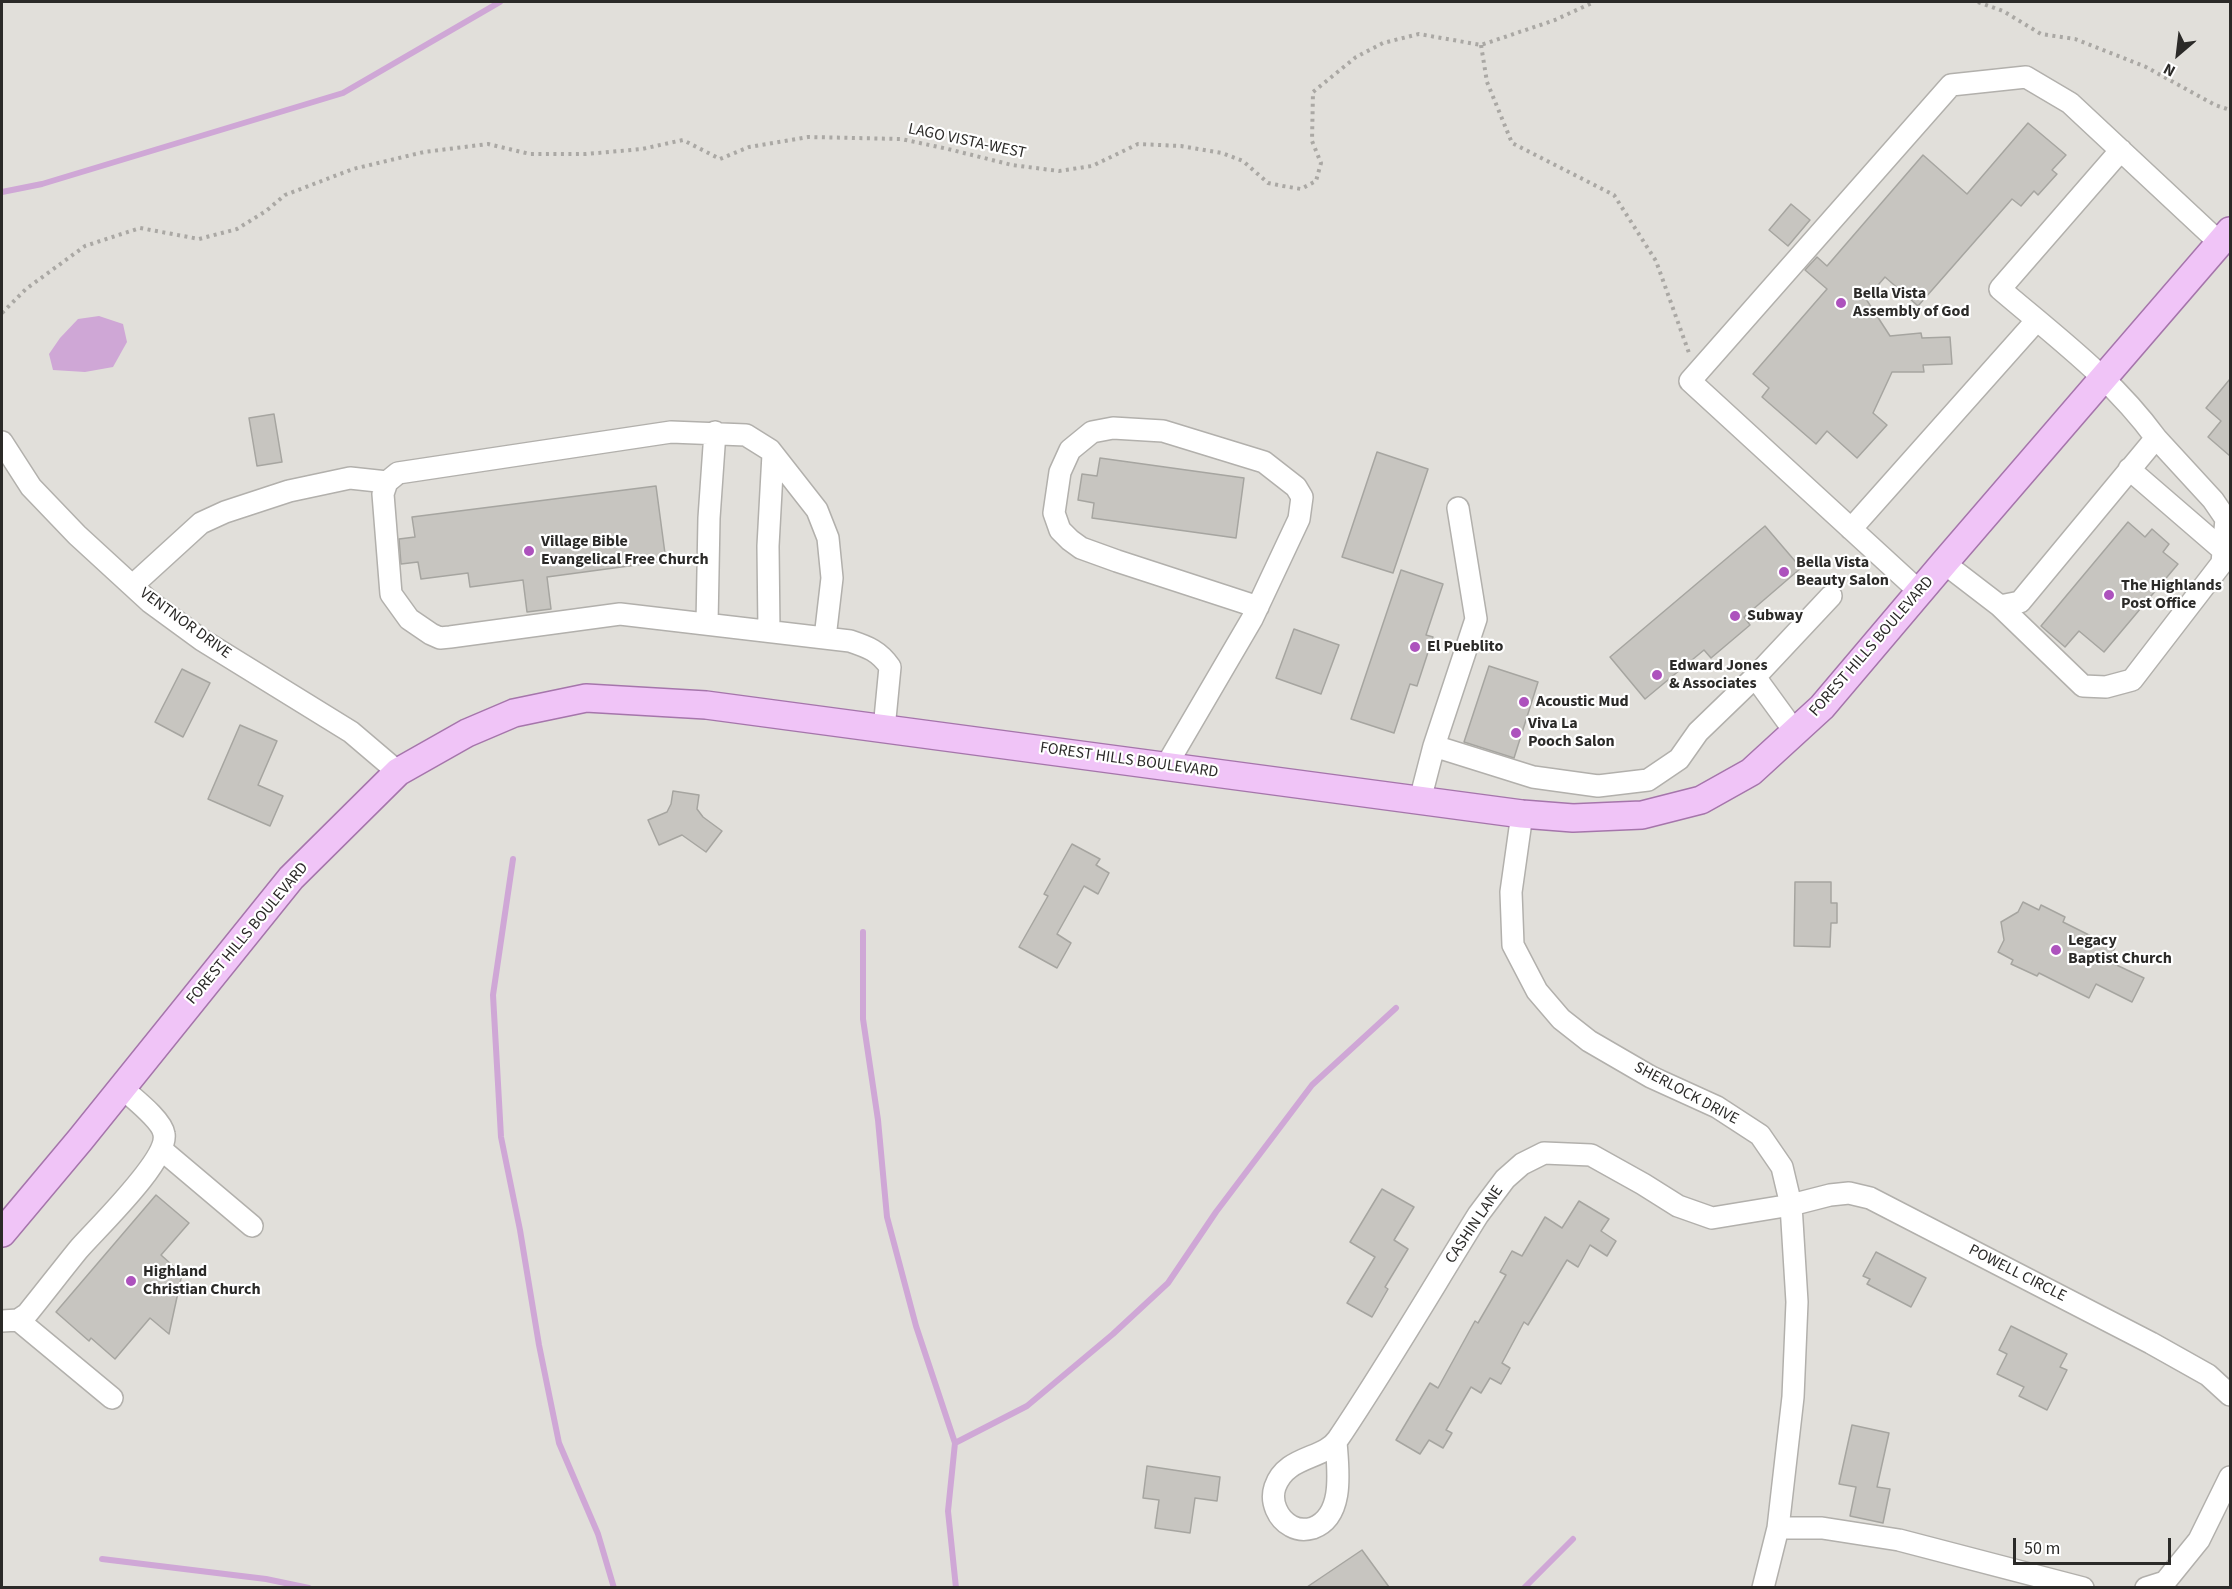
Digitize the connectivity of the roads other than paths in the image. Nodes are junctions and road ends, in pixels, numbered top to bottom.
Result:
1 (2121, 150) junction
2 (2225, 237) edge
3 (2037, 320) junction
4 (2105, 378) junction
5 (715, 432) junction
6 (2156, 438) junction
7 (2, 442) edge
8 (773, 454) junction
9 (2129, 469) junction
10 (387, 482) junction
11 (1458, 508) dead end
12 (1851, 529) junction
13 (2224, 551) junction
14 (1944, 563) junction
15 (133, 585) junction
16 (1920, 592) junction
17 (1831, 596) dead end
18 (2000, 606) junction
19 (1258, 607) junction
20 (707, 624) junction
21 (769, 631) junction
22 (825, 638) junction
23 (1755, 677) junction
24 (884, 729) junction
25 (1795, 732) junction
26 (1434, 747) junction
27 (1166, 766) junction
28 (398, 772) junction
29 (1420, 800) junction
30 (1522, 814) junction
31 (122, 1088) junction
32 (162, 1150) junction
33 (1791, 1205) junction
34 (252, 1226) dead end
35 (2, 1233) edge
36 (10, 1321) edge
37 (2230, 1395) edge
38 (112, 1398) dead end
39 (1336, 1442) dead end
40 (2230, 1477) edge
41 (1778, 1528) junction
42 (2160, 1586) edge
43 (1763, 1587) edge
44 (2083, 1587) edge

1 - 2 street
1 - 3 street
1 - 12 street
2 - 4 main road, FOREST HILLS BOULEVARD
3 - 4 street
3 - 12 street
4 - 6 street
4 - 14 main road, FOREST HILLS BOULEVARD
5 - 8 street
5 - 10 street
5 - 20 street
6 - 9 street
6 - 13 street
7 - 15 street, VENTNOR DRIVE
8 - 21 street
8 - 22 street
9 - 13 street
9 - 18 street
10 - 15 street
10 - 20 street
11 - 26 street
12 - 16 street
13 - 18 street
14 - 16 main road, FOREST HILLS BOULEVARD
14 - 18 street
15 - 28 street, VENTNOR DRIVE
16 - 25 main road, FOREST HILLS BOULEVARD
17 - 23 street
19 - 19 street
19 - 27 street
20 - 21 street
21 - 22 street
22 - 24 street
23 - 25 street
23 - 26 street
24 - 27 main road, FOREST HILLS BOULEVARD
24 - 28 main road, FOREST HILLS BOULEVARD
25 - 30 main road, FOREST HILLS BOULEVARD
26 - 29 street
27 - 29 main road, FOREST HILLS BOULEVARD
28 - 31 main road, FOREST HILLS BOULEVARD
29 - 30 main road, FOREST HILLS BOULEVARD
30 - 33 street, SHERLOCK DRIVE
31 - 32 street
31 - 35 main road, FOREST HILLS BOULEVARD
32 - 34 street
32 - 36 street
33 - 37 street, POWELL CIRCLE
33 - 39 street, CASHIN LANE
33 - 41 street, SHERLOCK DRIVE
36 - 38 street
40 - 42 street
41 - 43 street, SHERLOCK DRIVE
41 - 44 street

